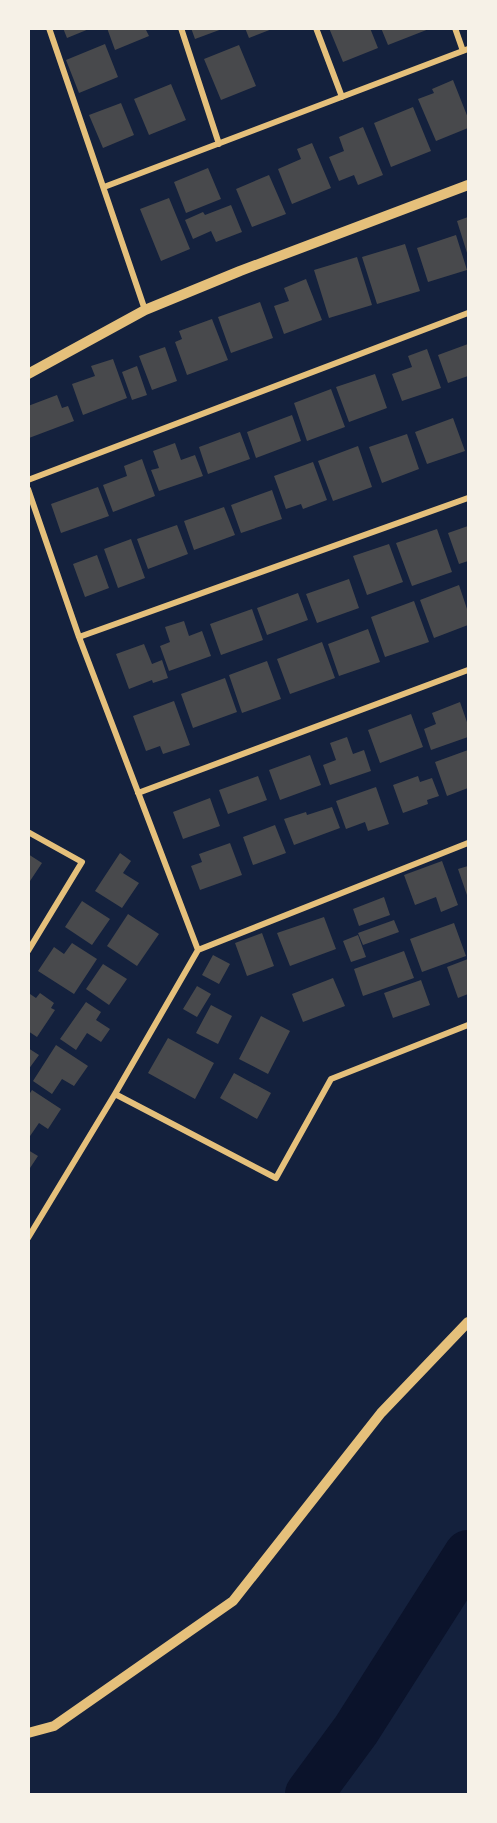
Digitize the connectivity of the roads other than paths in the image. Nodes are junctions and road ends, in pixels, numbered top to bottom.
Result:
1 (49, 28) edge
2 (181, 28) edge
3 (316, 28) edge
4 (455, 28) edge
5 (466, 50) edge
6 (342, 97) junction
7 (219, 144) junction
8 (468, 185) edge
9 (104, 187) junction
10 (145, 310) junction
11 (468, 313) edge
12 (28, 374) edge
13 (28, 480) edge
14 (28, 489) edge
15 (468, 498) edge
16 (79, 637) junction
17 (468, 670) edge
18 (138, 793) junction
19 (28, 832) edge
20 (468, 843) edge
21 (198, 950) junction
22 (28, 951) edge
23 (468, 1025) edge
24 (115, 1094) junction
25 (28, 1238) edge
26 (468, 1322) edge
27 (28, 1732) edge

1 - 9 street
2 - 7 street
3 - 6 street
4 - 5 street
5 - 6 street
6 - 7 street
7 - 9 street
8 - 10 street
9 - 10 street
10 - 12 street
11 - 13 street
14 - 16 street
15 - 16 street
16 - 18 street
17 - 18 street
18 - 21 street
19 - 22 street
20 - 21 street
21 - 24 street
23 - 24 street
24 - 25 street
26 - 27 street

